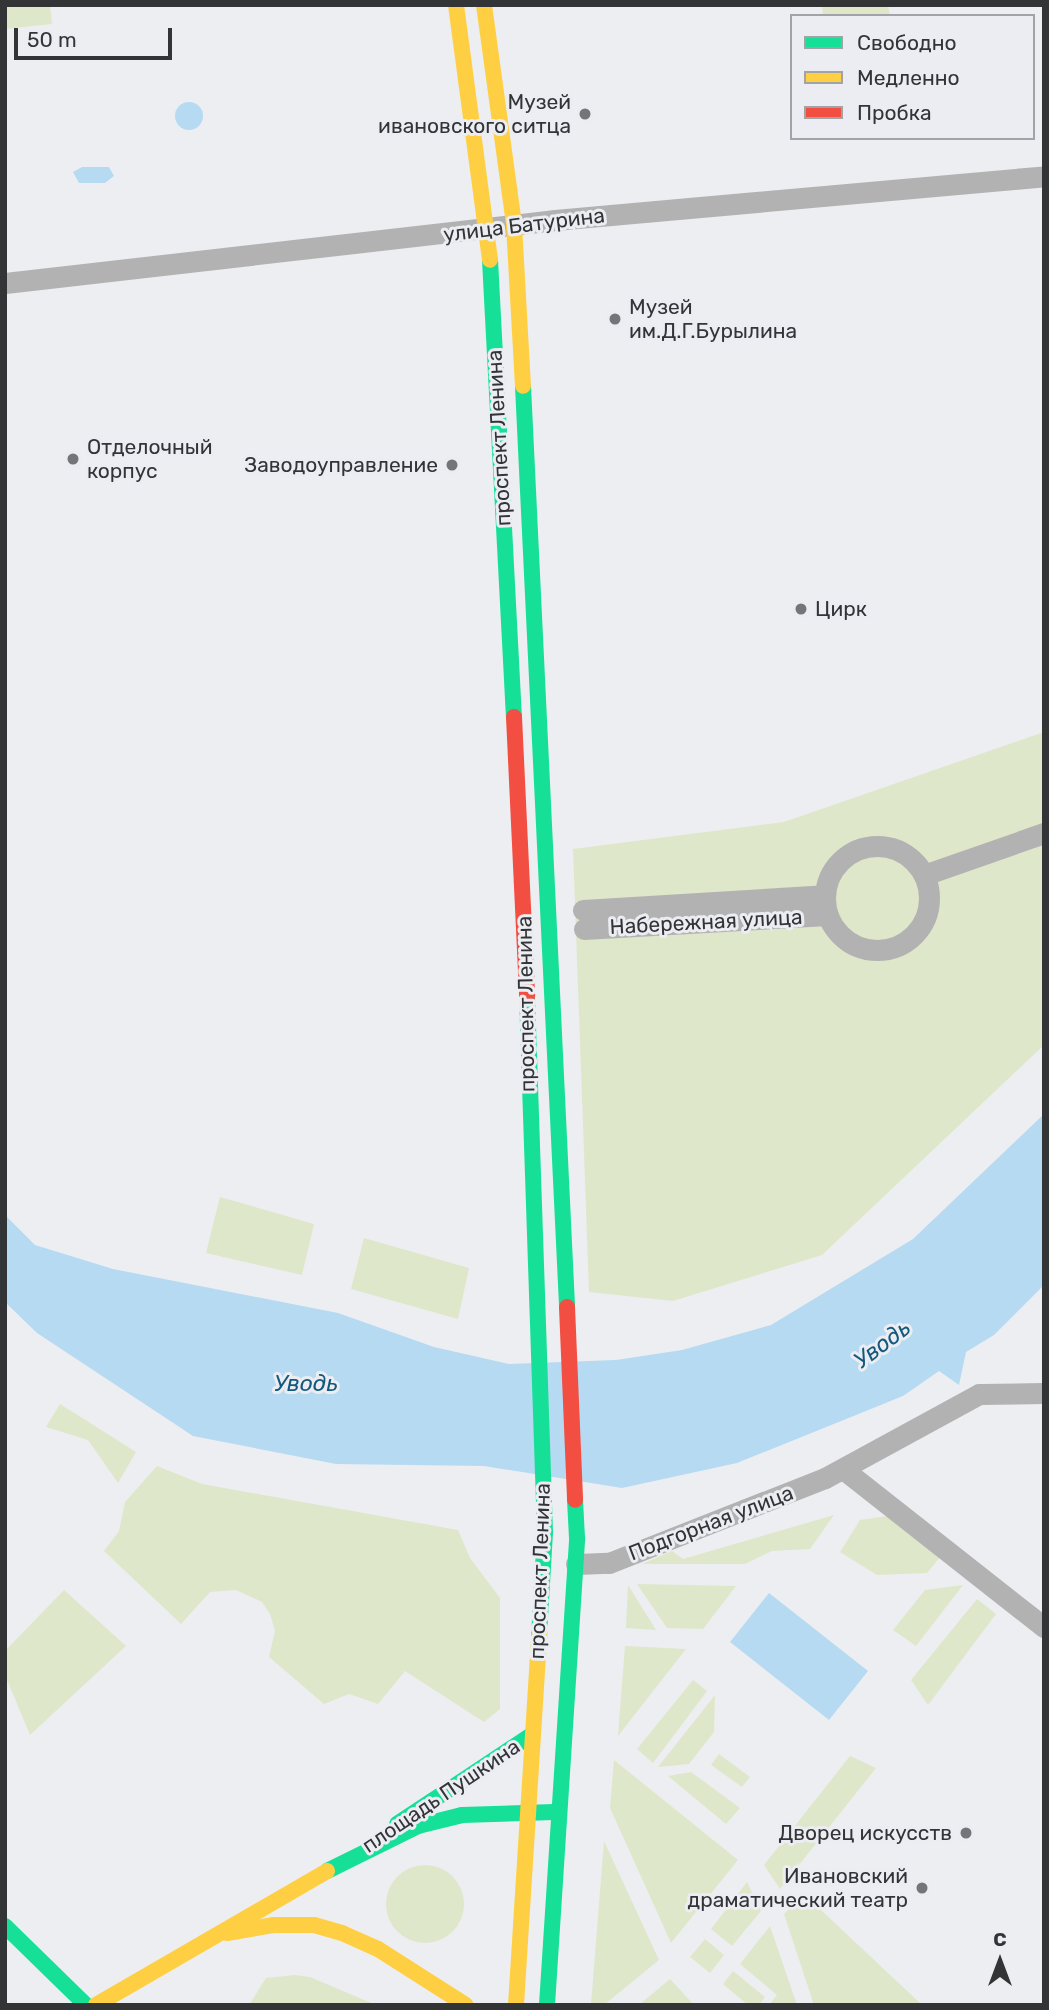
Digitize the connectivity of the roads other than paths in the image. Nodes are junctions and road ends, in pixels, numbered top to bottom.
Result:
1 (456, 5) edge
2 (484, 5) edge
3 (1044, 176) edge
4 (514, 225) junction
5 (488, 228) junction
6 (5, 283) edge
7 (1044, 833) edge
8 (924, 875) junction
9 (826, 905) junction
10 (584, 919) dead end
11 (1044, 1393) edge
12 (844, 1469) junction
13 (576, 1564) junction
14 (1044, 1627) edge
15 (533, 1734) junction
16 (528, 1811) junction
17 (561, 1813) junction
18 (348, 1859) junction
19 (5, 1926) edge
20 (180, 1952) junction
21 (86, 2005) edge
22 (96, 2005) edge
23 (466, 2005) edge
24 (516, 2005) edge
25 (547, 2005) edge

1 - 5 main road, проспект Ленина
2 - 4 main road, проспект Ленина
3 - 4 street, улица Батурина
4 - 5 street, улица Батурина
4 - 13 main road, проспект Ленина
5 - 6 street, улица Батурина
5 - 15 main road, проспект Ленина
7 - 8 street
8 - 9 street
8 - 9 street
9 - 10 street, Набережная улица
11 - 12 street, Подгорная улица
12 - 13 street, Подгорная улица
12 - 14 street
13 - 17 main road, проспект Ленина
15 - 16 main road, проспект Ленина
15 - 18 main road, площадь Пушкина
16 - 17 main road, площадь Пушкина
16 - 18 main road, площадь Пушкина
16 - 24 main road, проспект Ленина
17 - 25 main road, проспект Ленина
18 - 20 main road, площадь Пушкина
19 - 21 main road
20 - 22 main road
20 - 23 main road

